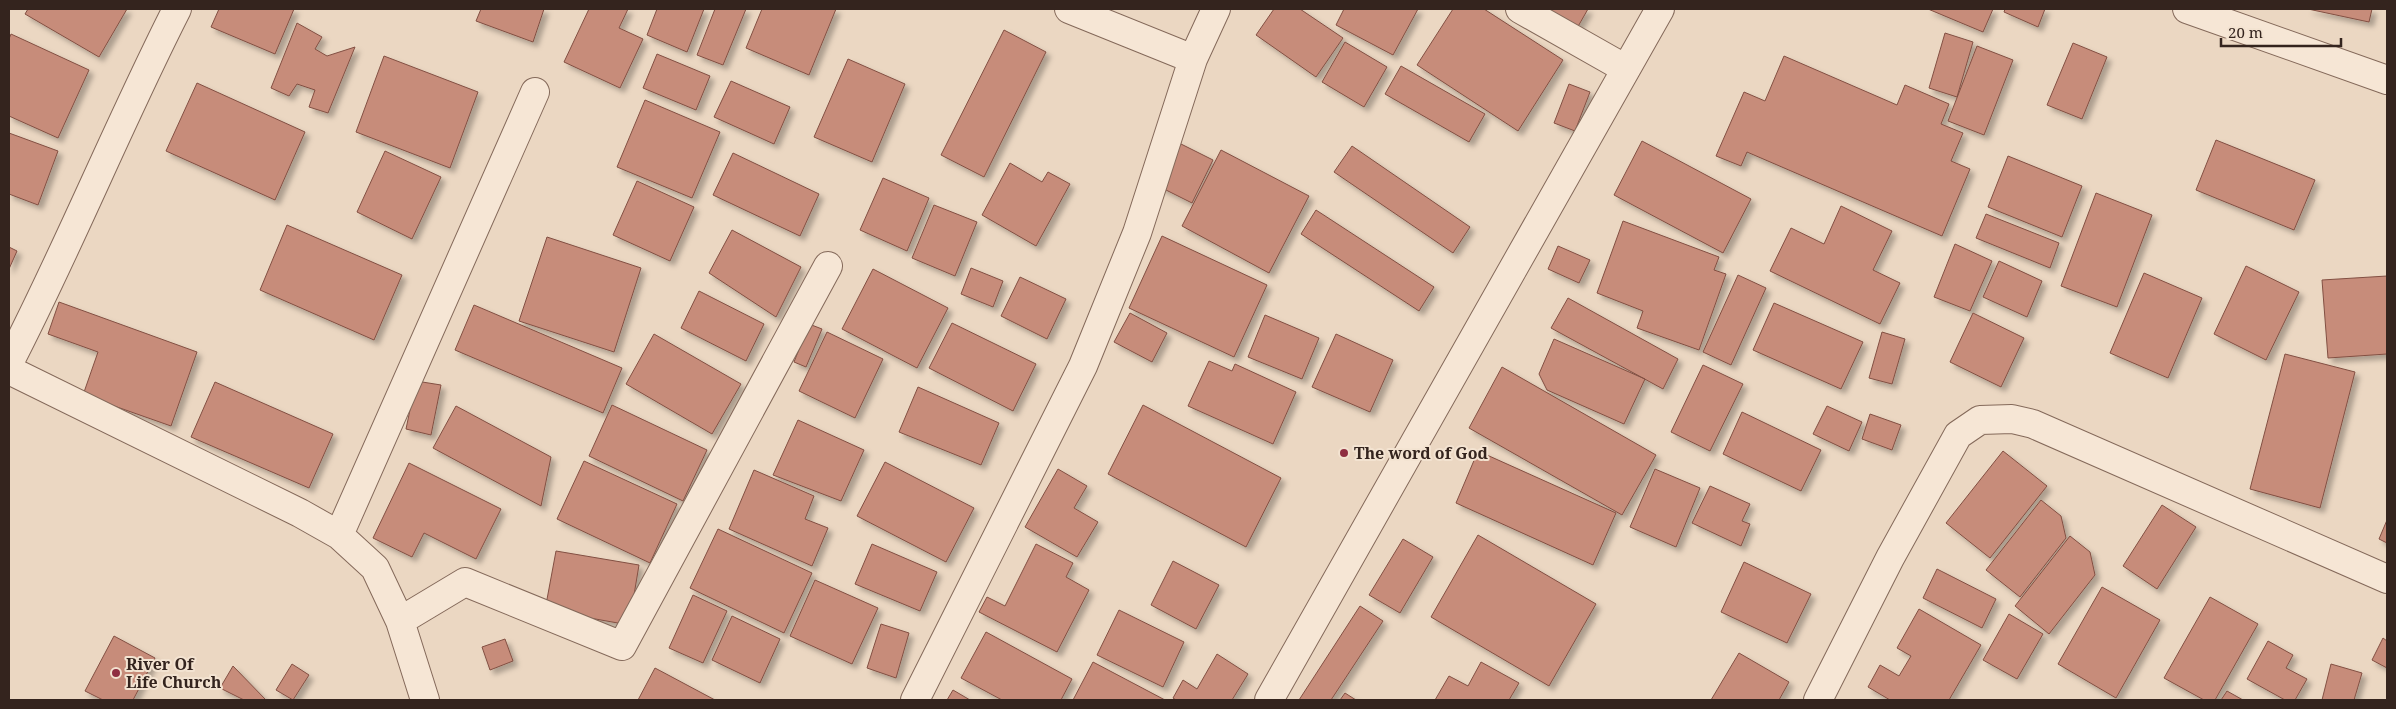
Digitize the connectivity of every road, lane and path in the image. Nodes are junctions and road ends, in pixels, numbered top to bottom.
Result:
1 (177, 9) edge
2 (1069, 9) edge
3 (1216, 9) edge
4 (1520, 9) edge
5 (1660, 9) edge
6 (2187, 9) edge
7 (1193, 59) junction
8 (1626, 68) junction
9 (2387, 80) edge
10 (535, 92) dead end
11 (828, 266) dead end
12 (9, 363) edge
13 (9, 370) edge
14 (339, 535) junction
15 (2387, 579) edge
16 (400, 621) junction
17 (426, 700) edge
18 (915, 700) edge
19 (1269, 700) edge
20 (1818, 700) edge

1 - 12 street
2 - 7 street
3 - 7 street
4 - 8 street
5 - 8 street
6 - 9 street
7 - 18 street
8 - 19 street
10 - 14 street
11 - 16 street
13 - 14 street
14 - 16 street
15 - 20 street
16 - 17 street

